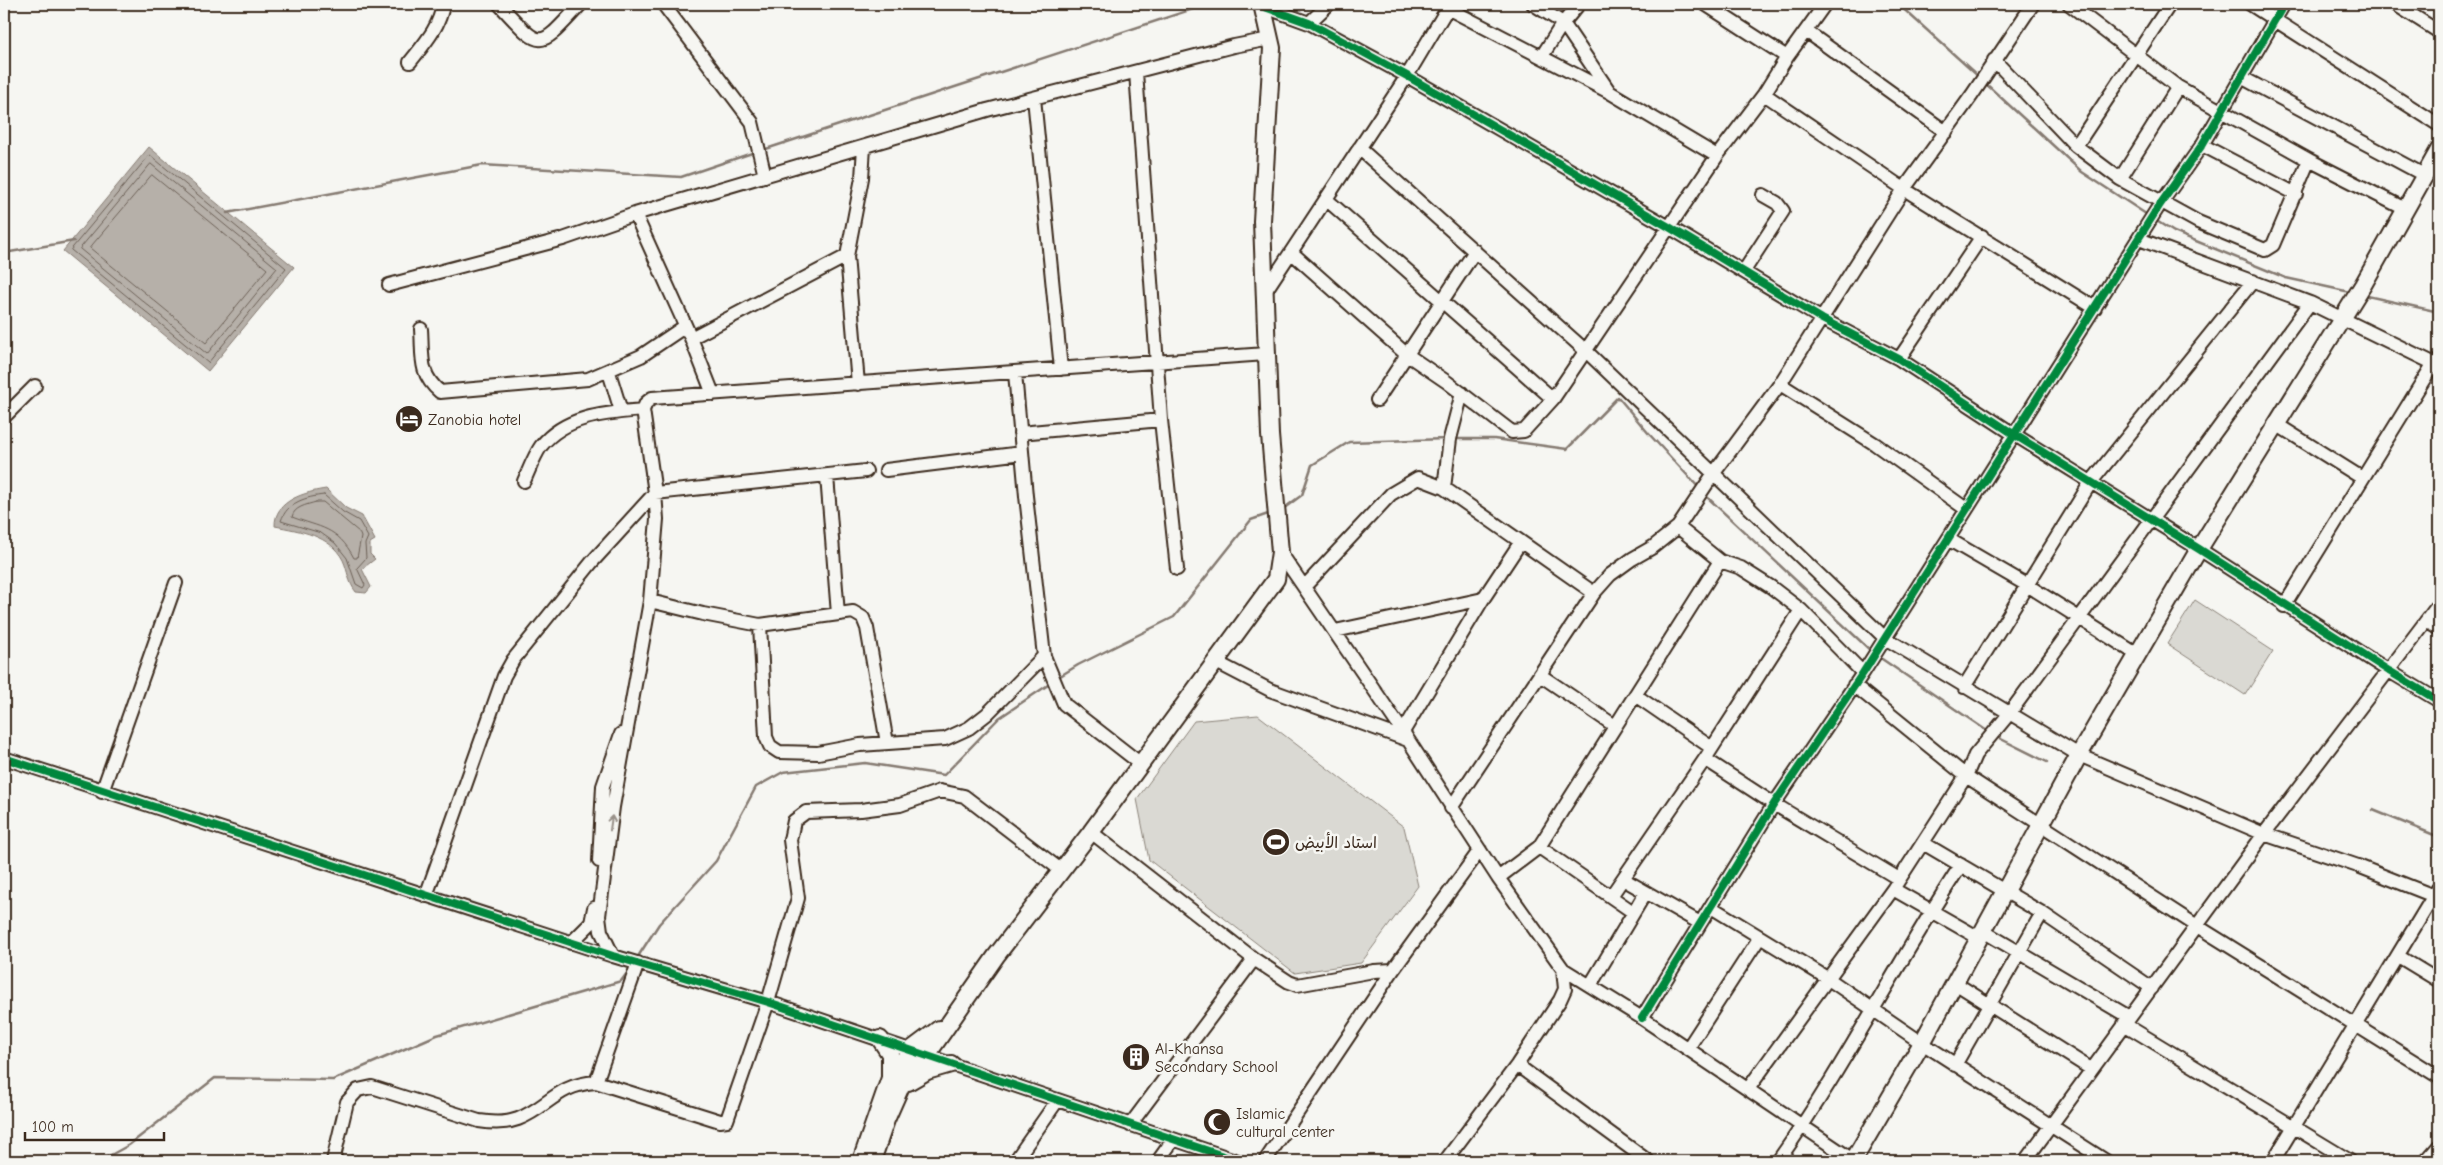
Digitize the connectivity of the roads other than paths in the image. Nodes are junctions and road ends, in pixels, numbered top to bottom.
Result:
1 (443, 4) edge
2 (582, 4) edge
3 (663, 4) edge
4 (1533, 4) edge
5 (1579, 4) edge
6 (1705, 4) edge
7 (1825, 4) edge
8 (2032, 4) edge
9 (2069, 4) edge
10 (2168, 4) edge
11 (2250, 4) edge
12 (2284, 4) edge
13 (2395, 4) edge
14 (1262, 5) edge
15 (1326, 5) edge
16 (506, 6) edge
17 (1449, 6) edge
18 (2274, 18) junction
19 (1309, 23) junction
20 (1563, 23) junction
21 (1806, 31) junction
22 (2439, 32) edge
23 (1270, 39) junction
24 (2135, 54) junction
25 (1542, 56) junction
26 (1787, 56) junction
27 (410, 62) dead end
28 (1993, 63) junction
29 (1136, 72) junction
30 (1407, 76) junction
31 (2241, 77) junction
32 (2178, 87) junction
33 (1611, 93) junction
34 (1764, 94) junction
35 (1034, 98) junction
36 (2220, 111) junction
37 (2439, 124) edge
38 (1946, 132) junction
39 (2202, 145) junction
40 (2076, 146) junction
41 (864, 147) junction
42 (1359, 148) junction
43 (2439, 150) edge
44 (1717, 156) junction
45 (2309, 160) junction
46 (2424, 175) junction
47 (765, 176) junction
48 (2120, 179) junction
49 (1904, 189) junction
50 (2296, 194) junction
51 (1763, 195) dead end
52 (1326, 199) junction
53 (2161, 204) junction
54 (2405, 209) junction
55 (635, 214) junction
56 (1670, 227) junction
57 (2142, 235) junction
58 (1982, 236) junction
59 (1474, 251) junction
60 (1291, 252) junction
61 (847, 256) junction
62 (1744, 271) junction
63 (2253, 281) junction
64 (389, 285) dead end
65 (1264, 293) junction
66 (1441, 300) junction
67 (2310, 303) junction
68 (2095, 308) junction
69 (2341, 318) junction
70 (1822, 319) junction
71 (421, 329) dead end
72 (688, 332) junction
73 (1586, 351) junction
74 (1266, 354) junction
75 (1406, 354) junction
76 (1899, 359) junction
77 (1158, 362) junction
78 (2437, 364) edge
79 (1062, 369) junction
80 (609, 372) junction
81 (1015, 373) junction
82 (858, 384) junction
83 (1780, 384) junction
84 (35, 386) dead end
85 (1462, 393) junction
86 (713, 394) junction
87 (1553, 399) junction
88 (1377, 400) dead end
89 (643, 410) junction
90 (621, 412) junction
91 (4, 417) edge
92 (1161, 420) junction
93 (2276, 424) junction
94 (1020, 433) junction
95 (2015, 435) junction
96 (1022, 453) junction
97 (886, 470) dead end
98 (866, 471) dead end
99 (828, 476) junction
100 (1712, 476) junction
101 (2362, 478) junction
102 (524, 480) dead end
103 (2091, 482) junction
104 (1444, 488) junction
105 (655, 493) junction
106 (1966, 509) junction
107 (2150, 520) junction
108 (1678, 527) junction
109 (1948, 539) junction
110 (1520, 543) junction
111 (2199, 550) junction
112 (1280, 552) junction
113 (1720, 561) junction
114 (1177, 570) dead end
115 (176, 583) dead end
116 (2027, 585) junction
117 (1305, 586) junction
118 (1594, 593) junction
119 (1483, 599) junction
120 (650, 600) junction
121 (2439, 604) edge
122 (2284, 606) junction
123 (1801, 610) junction
124 (838, 614) junction
125 (2080, 617) junction
126 (2426, 621) junction
127 (760, 625) junction
128 (2439, 629) edge
129 (1334, 630) junction
130 (1884, 638) junction
131 (2138, 655) junction
132 (1044, 656) junction
133 (1216, 662) junction
134 (1865, 670) junction
135 (2389, 671) junction
136 (1540, 675) junction
137 (1854, 685) junction
138 (1964, 687) junction
139 (1635, 695) junction
140 (2439, 701) edge
141 (2009, 714) junction
142 (629, 716) junction
143 (1616, 726) junction
144 (1405, 736) junction
145 (887, 743) junction
146 (1709, 753) junction
147 (2079, 756) junction
148 (4, 758) edge
149 (1141, 764) junction
150 (1966, 776) junction
151 (102, 792) junction
152 (1774, 804) junction
153 (1451, 808) junction
154 (2042, 825) junction
155 (1091, 832) junction
156 (2264, 834) junction
157 (1923, 843) junction
158 (1538, 847) junction
159 (1480, 850) junction
160 (1960, 865) junction
161 (1062, 871) junction
162 (1498, 878) junction
163 (1623, 878) junction
164 (1896, 884) junction
165 (2005, 891) junction
166 (1646, 892) junction
167 (2438, 894) edge
168 (426, 896) junction
169 (1611, 896) junction
170 (1710, 907) junction
171 (1931, 911) junction
172 (1633, 912) junction
173 (2042, 913) junction
174 (1700, 923) junction
175 (2198, 926) junction
176 (1981, 935) junction
177 (1760, 937) junction
178 (571, 943) junction
179 (2019, 952) junction
180 (613, 956) junction
181 (2398, 956) junction
182 (1254, 959) junction
183 (638, 963) junction
184 (1563, 969) junction
185 (1393, 970) junction
186 (1828, 978) junction
187 (2439, 981) edge
188 (1955, 983) junction
189 (1591, 984) junction
190 (2152, 988) junction
191 (768, 1002) junction
192 (1990, 1005) junction
193 (1875, 1010) junction
194 (1642, 1018) junction
195 (2127, 1020) junction
196 (949, 1021) junction
197 (2356, 1024) junction
198 (880, 1039) junction
199 (1922, 1043) junction
200 (1688, 1048) junction
201 (911, 1050) junction
202 (927, 1055) junction
203 (951, 1064) junction
204 (1517, 1065) junction
205 (1955, 1065) junction
206 (2091, 1069) junction
207 (2439, 1077) edge
208 (596, 1082) junction
209 (896, 1082) junction
210 (1748, 1089) junction
211 (1057, 1101) junction
212 (1130, 1125) junction
213 (1803, 1126) junction
214 (2050, 1126) junction
215 (2294, 1126) junction
216 (1173, 1140) junction
217 (2439, 1146) edge
218 (333, 1161) edge
219 (861, 1161) edge
220 (872, 1161) edge
221 (1015, 1161) edge
222 (1158, 1161) edge
223 (1238, 1161) edge
224 (1265, 1161) edge
225 (1445, 1161) edge
226 (1648, 1161) edge
227 (1778, 1161) edge
228 (1854, 1161) edge
229 (2025, 1161) edge
230 (2106, 1161) edge
231 (2273, 1161) edge
232 (2350, 1161) edge
233 (2426, 1161) edge

1 - 27 street
2 - 16 street
3 - 47 street
4 - 20 street
5 - 20 street
6 - 26 street
7 - 21 street
8 - 28 street
9 - 24 street
10 - 24 street
11 - 18 street
12 - 18 street
13 - 22 street
14 - 19 street
14 - 23 main road
15 - 19 street
17 - 25 street
17 - 30 street
18 - 31 street
18 - 37 street
19 - 30 street
20 - 25 street
20 - 33 street
21 - 26 street
21 - 38 street
23 - 29 street
23 - 65 main road
24 - 32 street
24 - 40 street
25 - 33 street
26 - 34 street
28 - 38 street
28 - 40 street
29 - 35 street
29 - 77 street
30 - 42 street
30 - 56 street
31 - 36 street
31 - 46 street
32 - 36 street
32 - 48 street
33 - 44 street
34 - 44 street
34 - 49 street
35 - 41 street
35 - 79 street
36 - 39 street
36 - 45 street
38 - 49 street
39 - 50 street
39 - 53 street
40 - 48 street
41 - 47 street
41 - 61 street
42 - 52 street
42 - 59 street
43 - 46 main road
44 - 56 street
45 - 50 street
45 - 54 street
46 - 54 main road
47 - 55 street
48 - 53 street
49 - 58 street
49 - 70 street
50 - 53 street
51 - 62 street
52 - 60 street
52 - 66 street
53 - 57 street
54 - 69 main road
55 - 64 street
55 - 72 street
56 - 62 street
56 - 73 street
57 - 63 street
57 - 68 street
58 - 68 street
58 - 76 street
59 - 66 street
59 - 73 street
60 - 65 street
60 - 75 street
61 - 72 street
61 - 82 street
62 - 70 street
63 - 67 street
63 - 103 street
65 - 74 main road
66 - 75 street
66 - 87 street
67 - 69 street
67 - 107 street
68 - 95 street
69 - 78 street
69 - 93 main road
70 - 76 street
70 - 83 street
71 - 80 street
72 - 80 street
72 - 86 street
73 - 87 street
73 - 100 street
74 - 77 street
74 - 112 main road
75 - 85 street
75 - 88 street
76 - 95 street
77 - 79 street
77 - 92 street
78 - 101 street
79 - 81 street
80 - 90 street
81 - 82 street
81 - 94 street
82 - 86 street
83 - 100 street
83 - 106 street
84 - 91 street
85 - 87 street
85 - 104 street
86 - 89 street
89 - 90 street
89 - 105 street
90 - 102 street
92 - 94 street
92 - 114 street
93 - 101 street
93 - 111 main road
94 - 96 street
95 - 103 street
95 - 106 street
96 - 97 street
96 - 132 street
98 - 99 street
99 - 105 street
99 - 124 street
100 - 108 street
100 - 130 street
101 - 122 street
103 - 107 street
103 - 116 street
104 - 110 street
104 - 117 street
105 - 120 street
105 - 168 street
106 - 109 street
107 - 111 street
107 - 125 street
108 - 113 street
108 - 118 street
109 - 116 street
109 - 130 street
110 - 118 street
110 - 119 street
111 - 122 street
111 - 131 main road
112 - 117 street
112 - 133 main road
113 - 123 street
113 - 139 street
115 - 151 street
116 - 125 street
116 - 138 street
117 - 129 street
118 - 136 street
119 - 129 street
119 - 144 street
120 - 127 street
120 - 142 street
121 - 126 street
122 - 135 street
123 - 134 street
123 - 146 street
124 - 127 street
124 - 145 street
125 - 131 street
125 - 141 street
126 - 128 street
126 - 135 street
127 - 145 street
129 - 144 street
130 - 134 street
130 - 138 street
131 - 147 main road
132 - 145 street
132 - 149 street
133 - 144 street
133 - 149 main road
134 - 137 street
135 - 140 street
135 - 156 street
136 - 143 street
136 - 153 street
137 - 150 street
137 - 152 street
138 - 141 street
139 - 143 street
139 - 146 street
141 - 147 street
141 - 150 street
142 - 178 street
180 -> 142 street
143 - 158 street
144 - 153 street
146 - 152 street
146 - 163 street
147 - 154 main road
147 - 156 street
148 - 151 street
149 - 155 main road
150 - 154 street
150 - 157 street
151 - 168 street
152 - 164 street
152 - 170 street
153 - 159 street
154 - 165 main road
154 - 175 street
155 - 161 main road
155 - 182 street
156 - 167 street
156 - 175 street
157 - 160 street
157 - 164 street
158 - 162 street
158 - 169 street
159 - 162 street
159 - 185 street
160 - 165 street
160 - 171 street
161 - 191 street
161 - 196 main road
162 - 184 street
163 - 166 street
163 - 169 street
164 - 171 street
164 - 186 street
165 - 173 street
165 - 176 main road
166 - 172 street
166 - 174 street
167 - 181 street
168 - 178 street
169 - 172 street
170 - 174 street
170 - 177 street
171 - 176 street
171 - 193 street
172 - 189 street
173 - 179 street
173 - 190 street
174 - 194 street
175 - 190 street
175 - 197 street
176 - 179 street
176 - 188 main road
177 - 186 street
177 - 200 street
178 - 180 street
179 - 192 street
179 - 195 street
180 - 183 street
181 - 187 street
181 - 197 street
182 - 185 street
182 - 212 street
183 - 191 street
183 - 208 street
184 - 189 street
184 - 204 street
185 - 224 street
186 - 193 street
186 - 210 street
188 - 192 street
188 - 199 main road
189 - 194 street
190 - 195 street
191 - 198 street
191 - 208 street
192 - 205 street
192 - 206 street
193 - 199 street
193 - 213 street
194 - 200 street
195 - 206 street
195 - 215 street
196 - 201 main road
196 - 202 main road
197 - 207 street
197 - 215 street
198 - 201 street
198 - 209 main road
199 - 205 street
199 - 228 main road
200 - 210 street
201 - 202 street
201 - 209 main road
202 - 203 street
202 - 209 main road
203 - 209 main road
203 - 211 street
204 - 225 street
204 - 226 street
205 - 214 street
206 - 214 street
208 - 218 street
209 - 219 main road
209 - 220 main road
210 - 213 street
211 - 212 street
211 - 221 street
212 - 216 street
213 - 227 street
213 - 228 street
214 - 229 street
214 - 230 street
215 - 231 street
215 - 232 street
216 - 222 street
216 - 223 street
217 - 233 street

